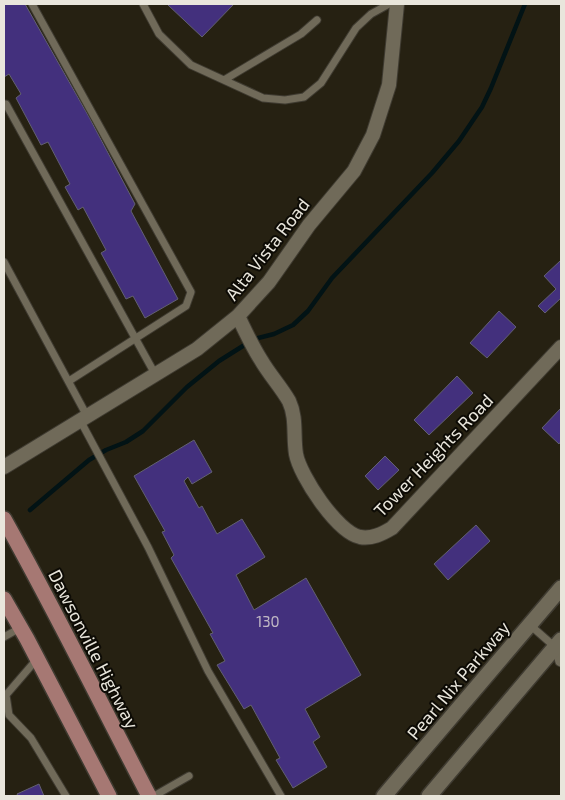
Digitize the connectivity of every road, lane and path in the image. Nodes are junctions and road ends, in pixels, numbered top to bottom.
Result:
1 (32, 4) edge
2 (142, 4) edge
3 (389, 4) edge
4 (396, 4) edge
5 (317, 20) dead end
6 (224, 80) junction
7 (4, 104) edge
8 (4, 262) edge
9 (238, 316) junction
10 (135, 339) junction
11 (561, 347) edge
12 (155, 374) junction
13 (69, 381) junction
14 (84, 418) junction
15 (4, 467) edge
16 (4, 519) edge
17 (561, 588) edge
18 (4, 600) edge
19 (530, 624) junction
20 (20, 628) junction
21 (4, 636) edge
22 (559, 645) edge
23 (37, 659) junction
24 (561, 663) edge
25 (189, 776) dead end
26 (66, 796) edge
27 (109, 796) edge
28 (149, 796) edge
29 (154, 796) edge
30 (281, 796) edge
31 (384, 796) edge
32 (429, 796) edge

1 - 10 lane
2 - 6 lane
3 - 6 lane
4 - 9 street, Alta Vista Road
5 - 6 lane
7 - 10 lane
8 - 13 lane
9 - 11 street, Tower Heights Road
9 - 12 street, Alta Vista Road
10 - 12 lane
10 - 13 lane
12 - 14 street, Alta Vista Road
13 - 14 lane
14 - 15 street, Alta Vista Road
14 - 30 lane
16 - 28 main road, Dawsonville Highway
17 - 19 main road, Pearl Nix Parkway
18 - 20 main road
19 - 22 lane
19 - 31 main road, Pearl Nix Parkway
20 - 21 lane
20 - 23 main road
22 - 24 lane
22 - 32 main road
23 - 26 lane
23 - 27 main road
25 - 29 lane

